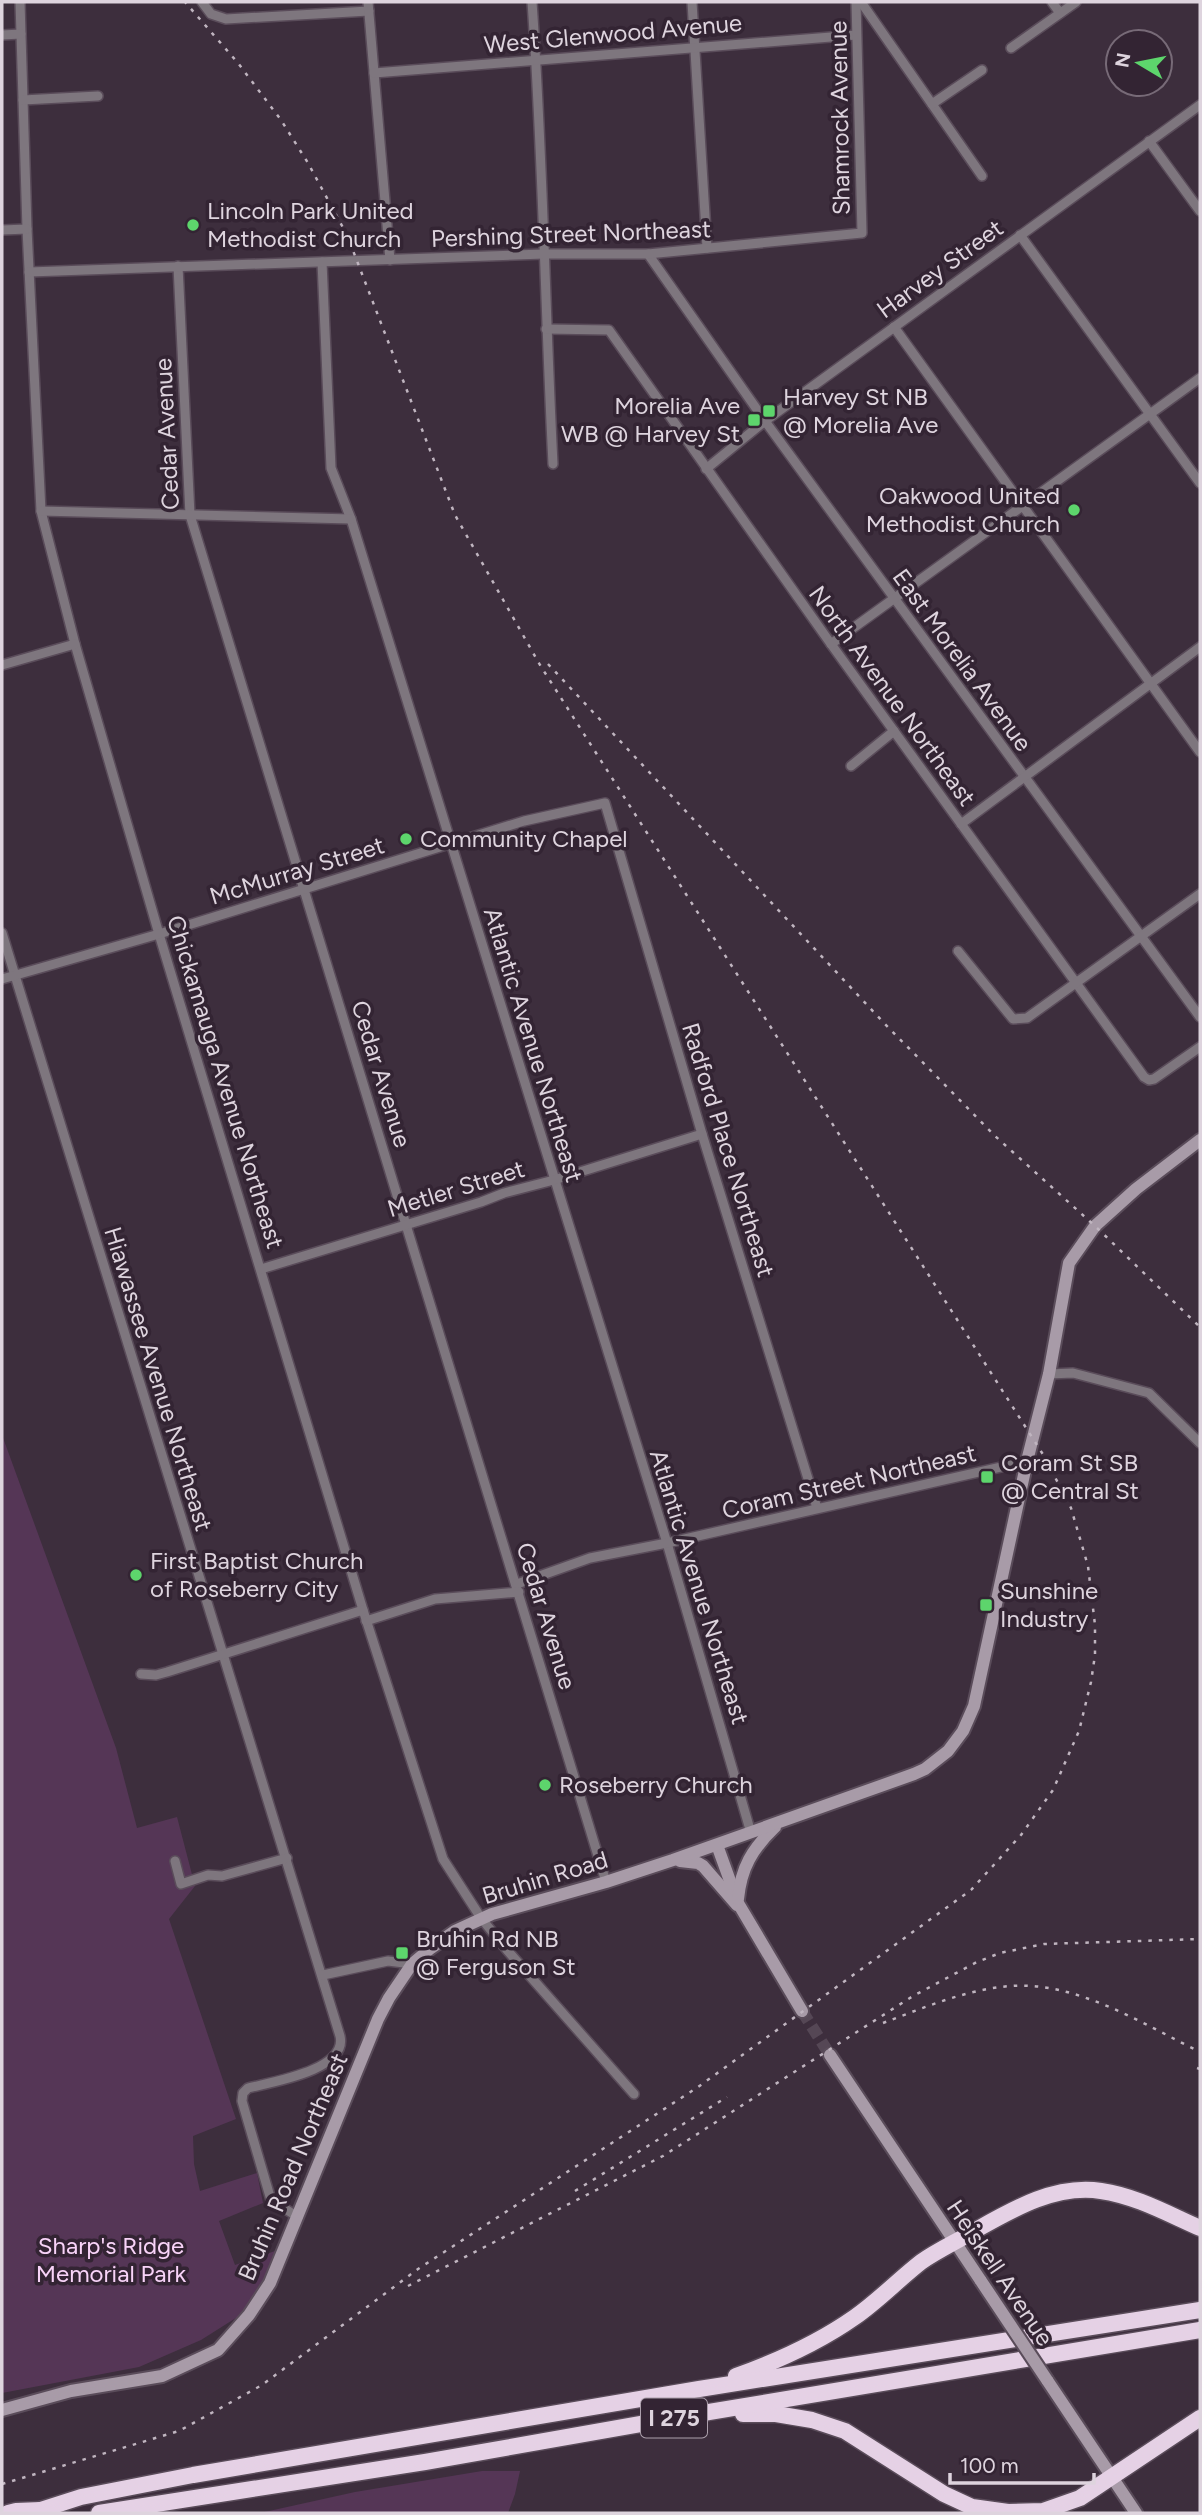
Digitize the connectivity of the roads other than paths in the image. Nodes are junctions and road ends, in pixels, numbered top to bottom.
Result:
1 (20, 2) edge
2 (202, 2) edge
3 (532, 2) edge
4 (692, 2) edge
5 (859, 2) edge
6 (1052, 2) edge
7 (1076, 2) edge
8 (368, 6) edge
9 (1060, 13) junction
10 (21, 34) junction
11 (2, 35) edge
12 (856, 35) junction
13 (695, 47) junction
14 (1011, 48) dead end
15 (537, 61) junction
16 (982, 70) dead end
17 (374, 73) junction
18 (98, 96) dead end
19 (23, 100) junction
20 (932, 104) junction
21 (1200, 105) edge
22 (1149, 141) junction
23 (982, 176) dead end
24 (1200, 211) edge
25 (27, 229) junction
26 (2, 230) edge
27 (862, 233) joint
28 (1020, 235) junction
29 (707, 248) junction
30 (544, 254) junction
31 (648, 254) junction
32 (390, 260) junction
33 (322, 262) junction
34 (178, 266) junction
35 (29, 272) junction
36 (894, 327) junction
37 (546, 329) junction
38 (1200, 378) edge
39 (1149, 413) junction
40 (765, 421) junction
41 (553, 464) dead end
42 (706, 469) junction
43 (1200, 483) edge
44 (1022, 506) junction
45 (41, 511) junction
46 (190, 515) junction
47 (351, 519) junction
48 (894, 599) junction
49 (75, 644) junction
50 (831, 644) junction
51 (1200, 648) edge
52 (2, 665) edge
53 (1152, 683) junction
54 (894, 731) junction
55 (1200, 752) edge
56 (851, 766) dead end
57 (1023, 776) junction
58 (605, 803) joint
59 (961, 824) junction
60 (452, 844) junction
61 (304, 888) junction
62 (1200, 894) edge
63 (2, 933) edge
64 (159, 934) junction
65 (1140, 936) junction
66 (958, 951) dead end
67 (14, 974) junction
68 (2, 978) edge
69 (1076, 985) junction
70 (1200, 1017) edge
71 (1200, 1046) edge
72 (702, 1134) junction
73 (1200, 1140) edge
74 (554, 1180) junction
75 (407, 1224) junction
76 (261, 1269) junction
77 (1049, 1374) junction
78 (1200, 1443) edge
79 (1027, 1461) junction
80 (817, 1508) junction
81 (667, 1543) junction
82 (518, 1588) junction
83 (363, 1610) junction
84 (366, 1621) junction
85 (223, 1653) junction
86 (141, 1674) dead end
87 (779, 1823) junction
88 (751, 1833) junction
89 (717, 1845) junction
90 (287, 1858) junction
91 (673, 1860) junction
92 (176, 1861) dead end
93 (606, 1882) junction
94 (740, 1906) junction
95 (481, 1919) junction
96 (412, 1964) junction
97 (323, 1975) junction
98 (401, 1979) joint
99 (802, 2011) tunnel mouth
100 (831, 2056) tunnel mouth
101 (634, 2094) dead end
102 (298, 2217) junction
103 (1200, 2228) edge
104 (954, 2242) junction
105 (1200, 2310) edge
106 (1200, 2330) edge
107 (699, 2389) junction
108 (2, 2410) edge
109 (702, 2413) junction
110 (1200, 2418) edge
111 (1112, 2479) junction
112 (141, 2509) edge
113 (36, 2511) edge
114 (8, 2513) edge
115 (99, 2513) edge
116 (1136, 2513) edge

1 - 10 street, Chickamauga Avenue Northeast
2 - 8 street
3 - 15 street
4 - 13 street
5 - 12 street, Shamrock Avenue
5 - 20 street
6 - 9 street
7 - 9 street
8 - 17 street
9 - 14 street
10 - 11 street
10 - 19 street, Chickamauga Avenue Northeast
12 - 13 street, West Glenwood Avenue
12 - 27 street, Shamrock Avenue
13 - 15 street, West Glenwood Avenue
13 - 29 street
15 - 17 street, West Glenwood Avenue
15 - 30 street
16 - 20 street
17 - 32 street
18 - 19 street
19 - 25 street, Chickamauga Avenue Northeast
20 - 23 street
21 - 22 street, Harvey Street
22 - 24 street
22 - 28 street, Harvey Street
25 - 26 street
25 - 35 street, Chickamauga Avenue Northeast
27 - 29 street, Pershing Street Northeast
28 - 36 street, Harvey Street
28 - 39 street
29 - 31 street, Pershing Street Northeast
30 - 31 street, Pershing Street Northeast
30 - 32 street, Pershing Street Northeast
30 - 37 street
31 - 40 street, East Morelia Avenue
32 - 33 street, Pershing Street Northeast
33 - 34 street, Pershing Street Northeast
33 - 47 street, Atlantic Avenue Northeast
34 - 35 street, Pershing Street Northeast
34 - 46 street, Cedar Avenue
35 - 45 street, Chickamauga Avenue Northeast
36 - 40 street, Harvey Street
36 - 44 street
37 - 41 street
37 - 42 street, North Avenue Northeast
38 - 39 street
39 - 43 street
39 - 44 street
40 - 42 street, Harvey Street
40 - 48 street, East Morelia Avenue
42 - 50 street, North Avenue Northeast
44 - 48 street
44 - 53 street
45 - 46 street
45 - 49 street, Chickamauga Avenue Northeast
46 - 47 street
46 - 61 street, Cedar Avenue
47 - 60 street, Atlantic Avenue Northeast
48 - 50 street
48 - 57 street, East Morelia Avenue
49 - 52 street
49 - 64 street, Chickamauga Avenue Northeast
50 - 54 street, North Avenue Northeast
51 - 53 street
53 - 55 street
53 - 57 street
54 - 56 street
54 - 59 street, North Avenue Northeast
57 - 59 street
57 - 65 street, East Morelia Avenue
58 - 60 street, McMurray Street
58 - 72 street, Radford Place Northeast
59 - 69 street, North Avenue Northeast
60 - 61 street, McMurray Street
60 - 74 street, Atlantic Avenue Northeast
61 - 64 street, McMurray Street
61 - 75 street, Cedar Avenue
62 - 65 street
63 - 67 street, Hiawassee Avenue Northeast
64 - 67 street, McMurray Street
64 - 76 street, Chickamauga Avenue Northeast
65 - 69 street
65 - 70 street, East Morelia Avenue
66 - 69 street
67 - 68 street, McMurray Street
67 - 85 street, Hiawassee Avenue Northeast
69 - 71 street, North Avenue Northeast
72 - 74 street, Metler Street
72 - 80 street, Radford Place Northeast
73 - 77 main road, Bruhin Road
74 - 75 street, Metler Street
74 - 81 street, Atlantic Avenue Northeast
75 - 76 street, Metler Street
75 - 82 street, Cedar Avenue
76 - 83 street, Chickamauga Avenue Northeast
77 - 78 street
77 - 79 main road, Bruhin Road
79 - 80 street, Coram Street Northeast
79 - 87 main road, Bruhin Road
80 - 81 street, Coram Street Northeast
81 - 82 street, Coram Street Northeast
81 - 88 street, Atlantic Avenue Northeast
82 - 84 street, Coram Street Northeast
82 - 93 street, Cedar Avenue
83 - 84 street, Chickamauga Avenue Northeast
83 - 85 street
84 - 95 street, Chickamauga Avenue Northeast
85 - 86 street
85 - 90 street, Hiawassee Avenue Northeast
87 - 88 main road, Bruhin Road
87 - 94 main road
88 - 89 main road, Bruhin Road
89 - 91 main road, Bruhin Road
89 - 94 main road
90 - 92 street
90 - 97 street, Hiawassee Avenue Northeast
91 - 93 main road, Bruhin Road
91 - 94 main road
93 - 95 main road, Bruhin Road
94 - 99 main road
95 - 96 main road, Bruhin Road
95 - 101 street, Chickamauga Avenue Northeast
96 - 97 street
96 - 98 main road, Bruhin Road
97 - 102 street, Hiawassee Avenue Northeast
98 - 102 main road, Bruhin Road Northeast
100 - 104 main road, Heiskell Avenue
102 - 108 main road, Bruhin Road Northeast
103 - 104 highway
104 - 107 highway
104 - 111 main road, Heiskell Avenue, bridge
105 - 107 highway, I 275
106 - 109 highway, I 275
107 - 113 highway, I 275
109 - 111 highway
109 - 112 highway, I 275
110 - 111 highway
111 - 116 main road, Heiskell Avenue
112 - 115 highway, I 275
113 - 114 highway

